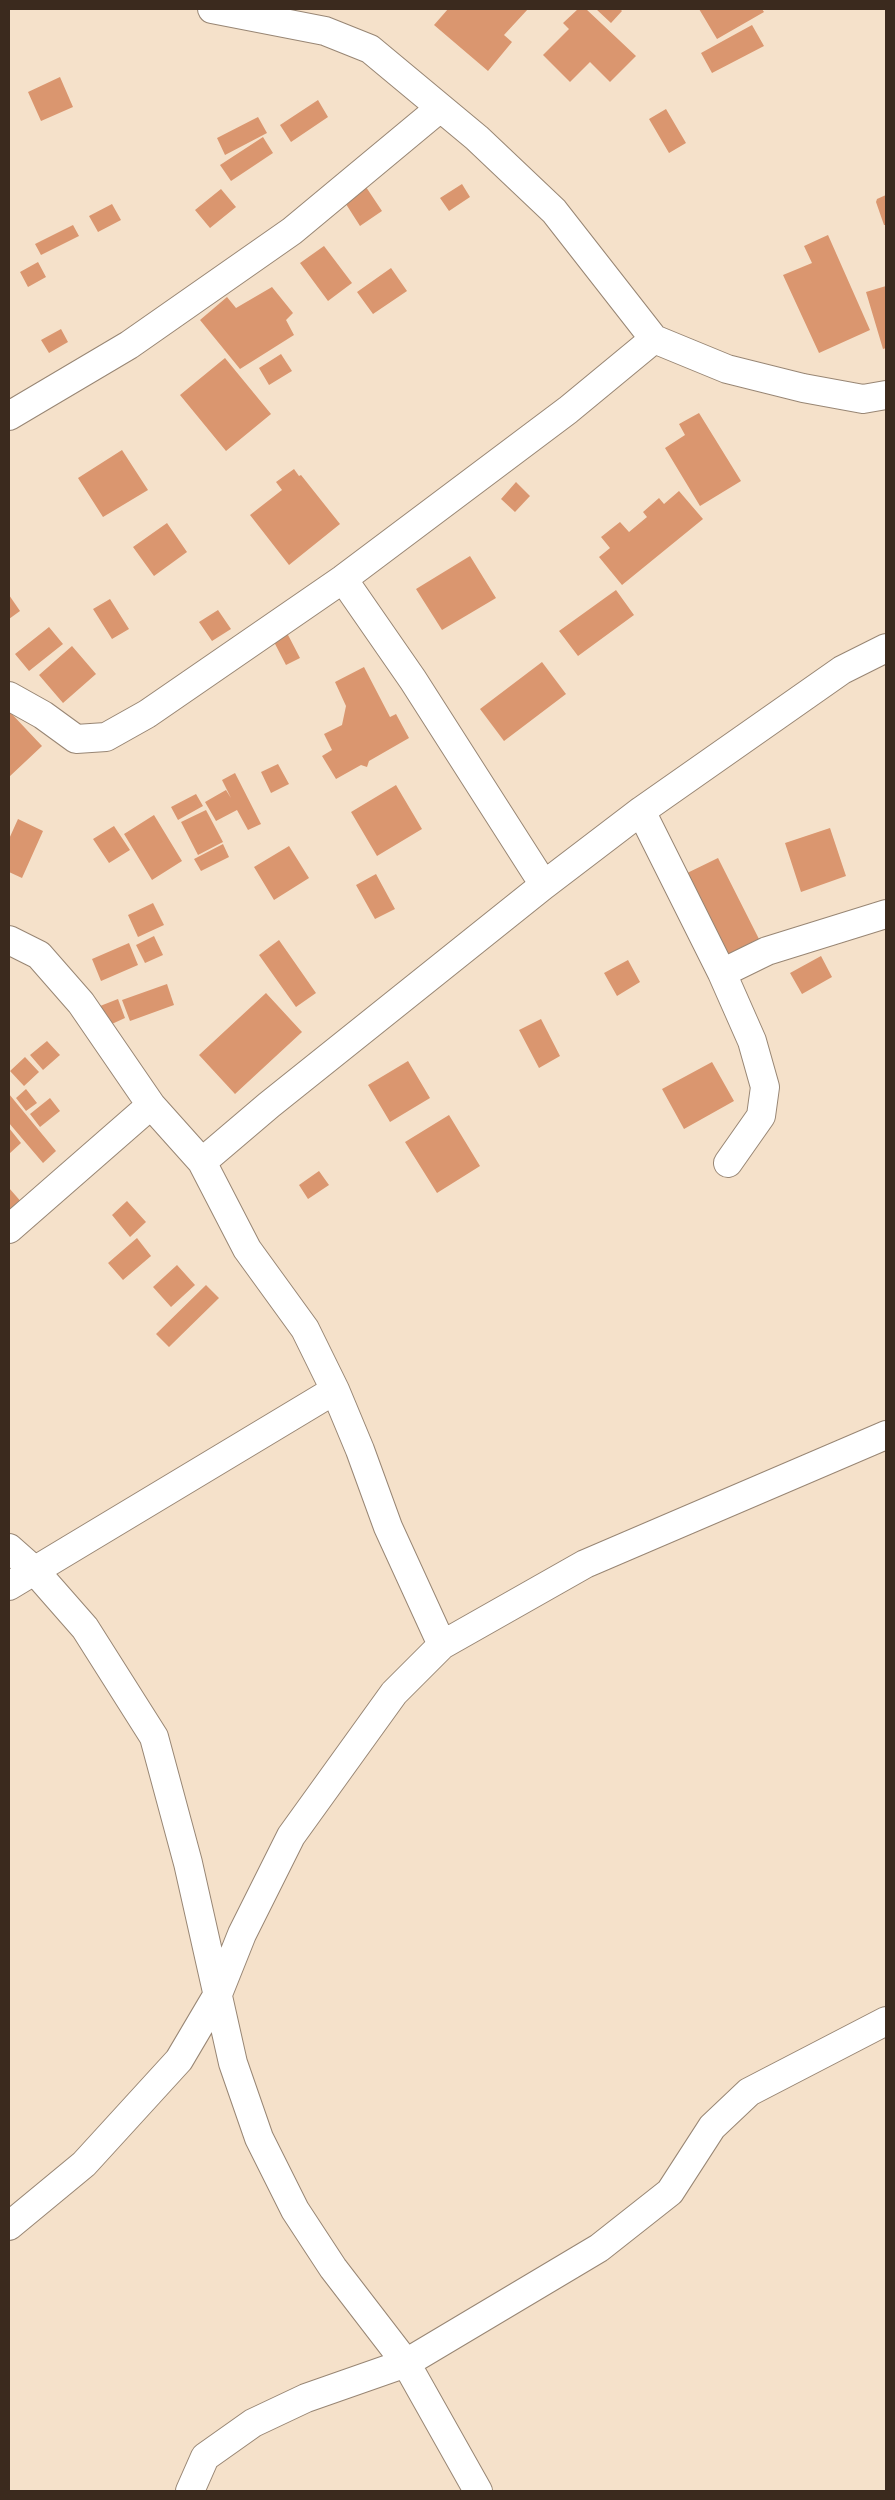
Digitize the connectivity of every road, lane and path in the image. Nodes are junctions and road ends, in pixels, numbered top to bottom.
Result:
1 (212, 9) edge
2 (440, 108) junction
3 (654, 339) junction
4 (886, 395) edge
5 (9, 416) edge
6 (343, 579) junction
7 (886, 648) edge
8 (9, 696) edge
9 (641, 811) junction
10 (544, 885) junction
11 (886, 914) edge
12 (9, 940) edge
13 (722, 973) junction
14 (151, 1105) junction
15 (202, 1162) junction
16 (728, 1164) dead end
17 (9, 1229) edge
18 (335, 1390) junction
19 (886, 1435) edge
20 (9, 1548) edge
21 (35, 1572) junction
22 (9, 1586) edge
23 (442, 1645) junction
24 (218, 1994) junction
25 (886, 2021) edge
26 (9, 2226) edge
27 (406, 2362) junction
28 (190, 2491) edge
29 (478, 2491) edge

1 - 2 street
2 - 3 street
2 - 5 street
3 - 4 street
3 - 6 street
6 - 8 street
6 - 10 street
7 - 9 street
9 - 10 street
9 - 13 street
10 - 15 street
11 - 13 street
12 - 14 street
13 - 16 street
14 - 15 street
14 - 17 street
15 - 18 street
18 - 21 street
18 - 23 street
19 - 23 street
20 - 21 street
21 - 22 street
21 - 24 street
23 - 24 street
24 - 26 street
24 - 27 street
25 - 27 street
27 - 28 street
27 - 29 street

